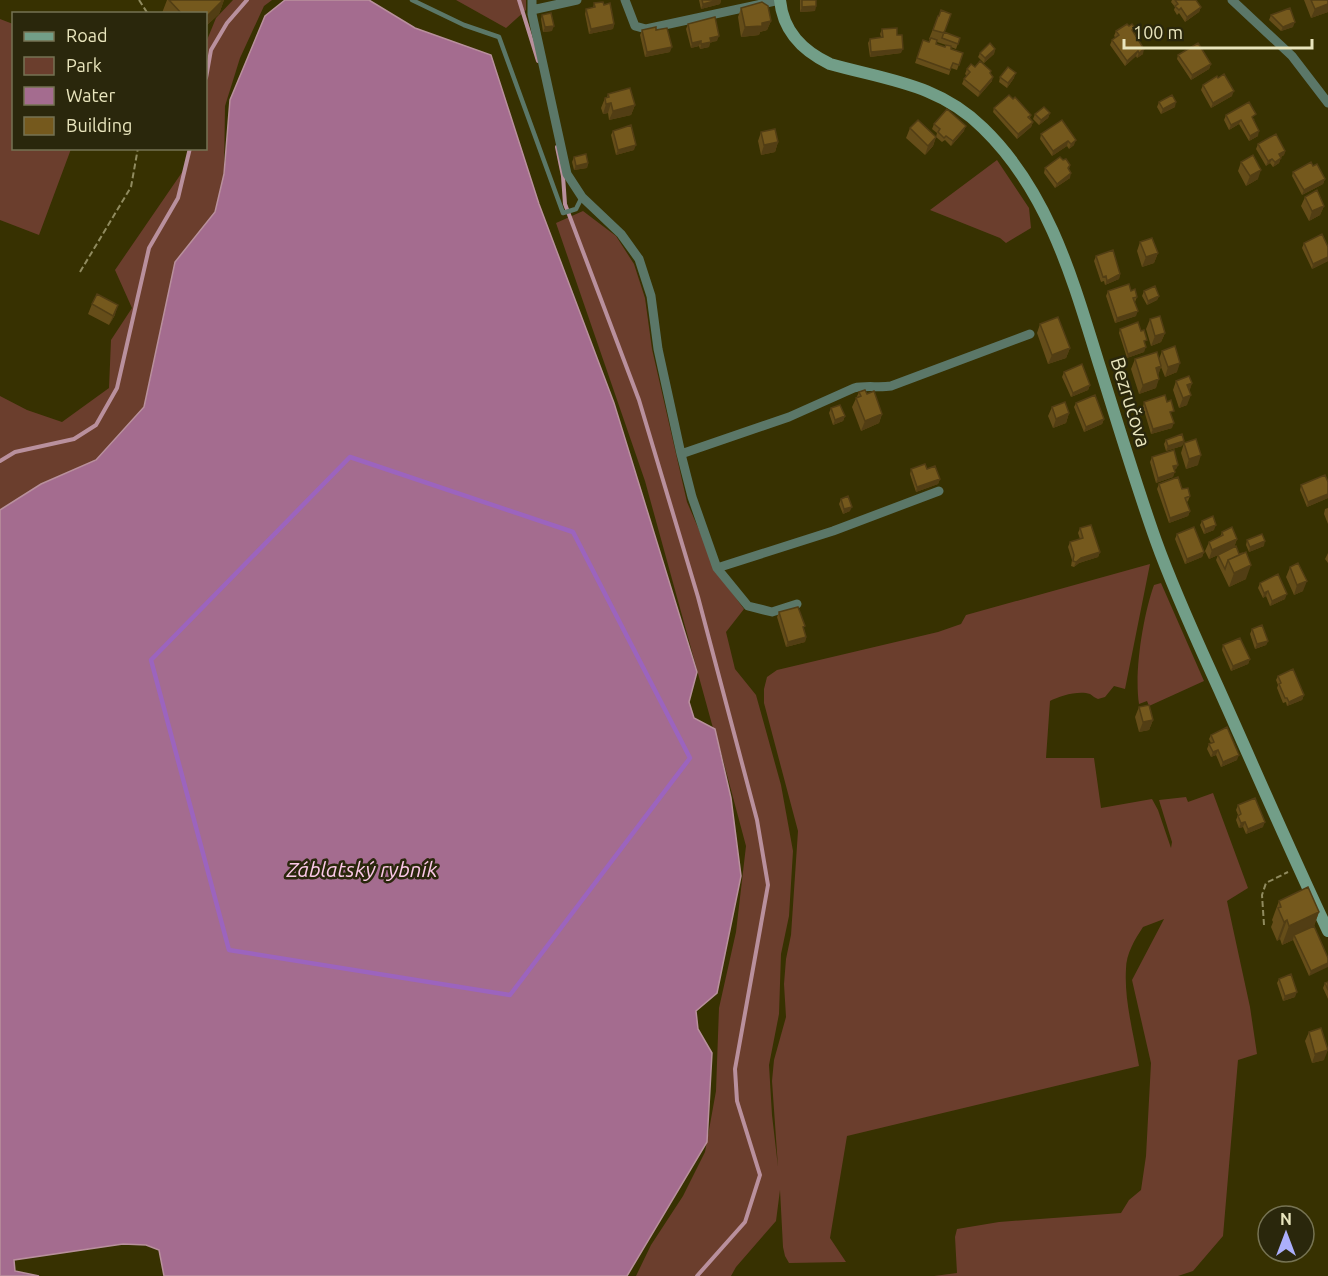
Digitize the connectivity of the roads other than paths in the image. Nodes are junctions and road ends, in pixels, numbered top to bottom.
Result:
1 (412, 0) edge
2 (577, 0) edge
3 (624, 0) edge
4 (780, 0) edge
5 (1232, 0) edge
6 (532, 5) edge
7 (1328, 103) edge
8 (582, 197) junction
9 (1030, 334) dead end
10 (681, 454) junction
11 (939, 491) dead end
12 (717, 568) junction
13 (797, 604) dead end
14 (1328, 931) edge

1 - 8 lane
2 - 6 street
3 - 4 street
4 - 14 main road, Bezručova
5 - 7 street
6 - 8 street
8 - 10 street
9 - 10 street
10 - 12 street
11 - 12 street
12 - 13 street

